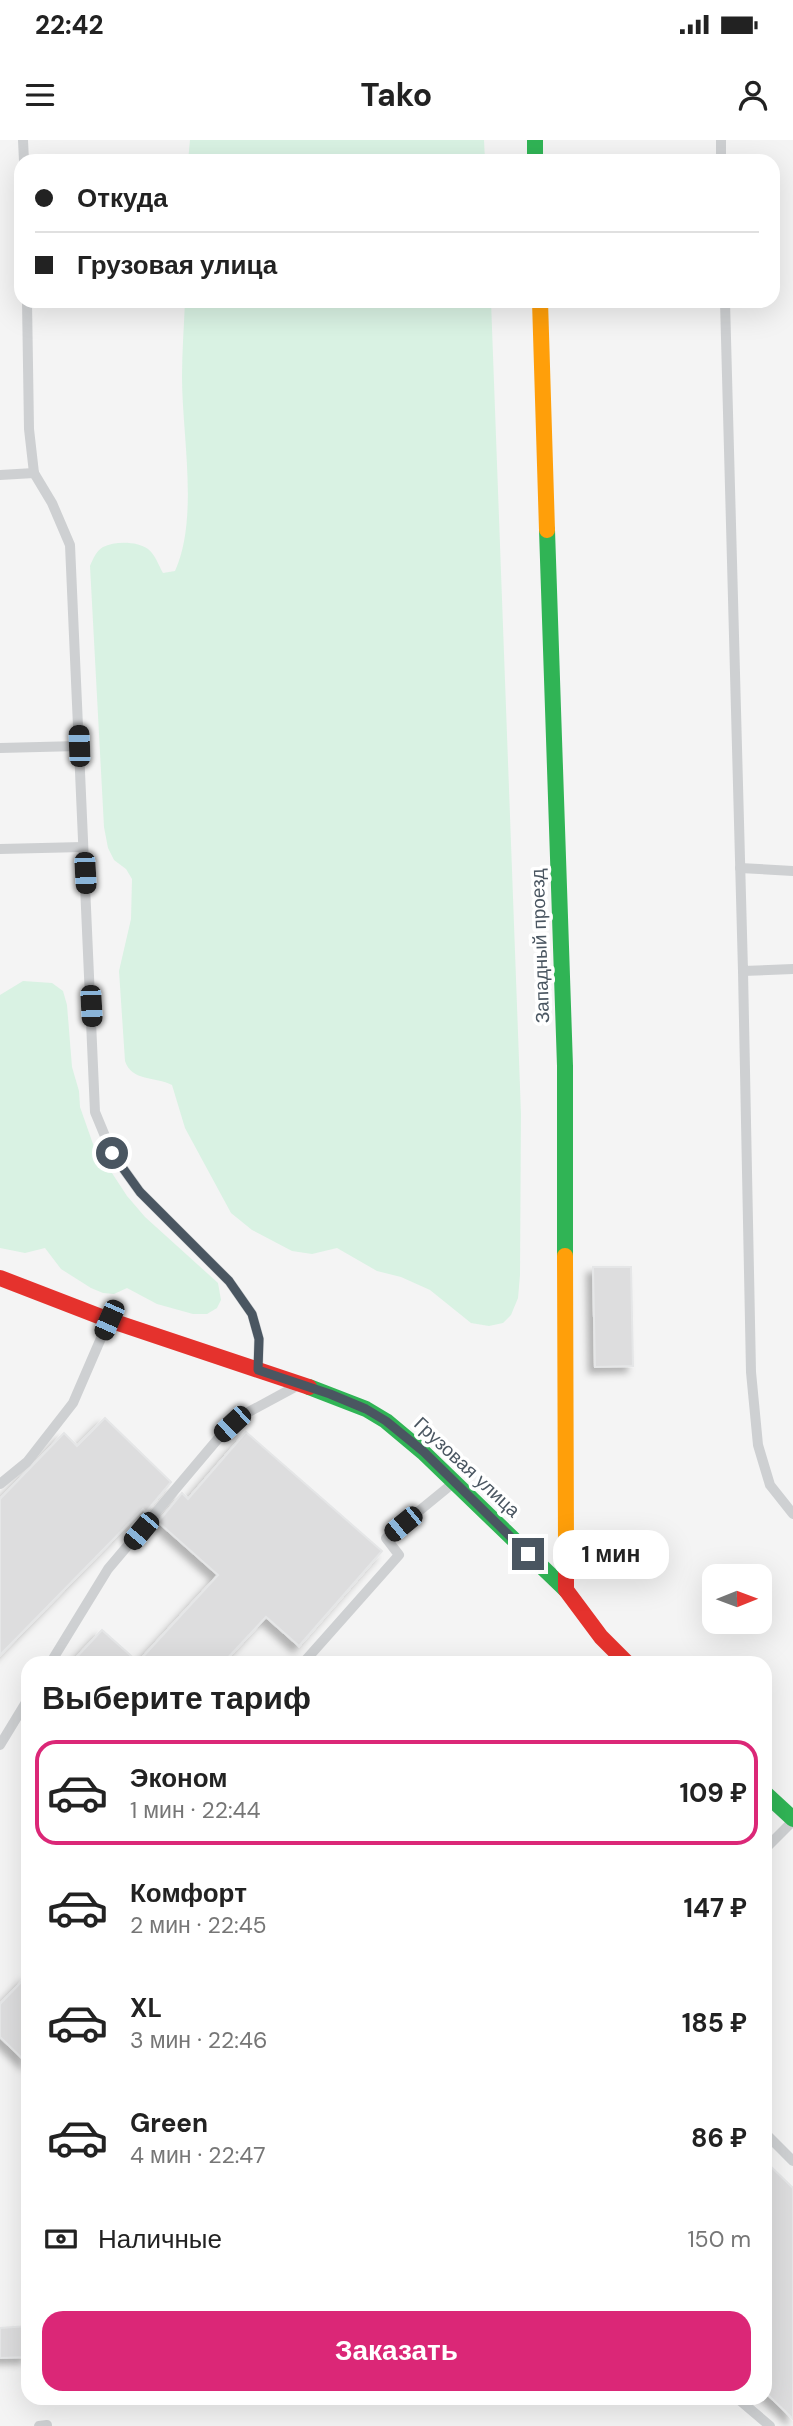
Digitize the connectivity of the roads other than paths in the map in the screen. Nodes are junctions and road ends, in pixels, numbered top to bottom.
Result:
1 (27, 308) edge
2 (540, 308) edge
3 (725, 308) edge
4 (34, 474) junction
5 (0, 475) edge
6 (79, 746) junction
7 (0, 748) edge
8 (83, 847) junction
9 (0, 849) edge
10 (740, 868) junction
11 (793, 871) edge
12 (793, 969) edge
13 (743, 971) junction
14 (0, 1278) edge
15 (109, 1320) junction
16 (258, 1370) junction
17 (301, 1384) junction
18 (454, 1482) junction
19 (0, 1484) edge
20 (793, 1514) edge
21 (566, 1590) junction
22 (55, 1656) edge
23 (309, 1656) edge
24 (620, 1656) edge
25 (21, 1710) edge
26 (0, 1745) edge
27 (772, 1800) edge
28 (793, 1820) edge
29 (772, 1842) edge
30 (772, 2140) edge
31 (793, 2161) edge
32 (745, 2405) edge
33 (39, 2426) edge
34 (47, 2426) edge
35 (770, 2426) edge

1 - 4 lane
2 - 21 main road, Западный проезд
3 - 10 lane
4 - 5 lane
4 - 6 lane
6 - 7 lane
6 - 8 lane
8 - 9 lane
8 - 16 lane
10 - 11 lane
10 - 13 lane
12 - 13 lane
13 - 20 lane
14 - 15 main road, Грузовая улица
15 - 16 main road, Грузовая улица
15 - 19 lane
16 - 17 main road, Грузовая улица
17 - 18 main road, Грузовая улица
17 - 22 lane
18 - 21 main road, Грузовая улица
18 - 23 lane
21 - 24 main road, Грузовая улица
25 - 26 lane
27 - 28 main road
28 - 29 lane
30 - 31 lane
32 - 35 lane
33 - 34 lane

